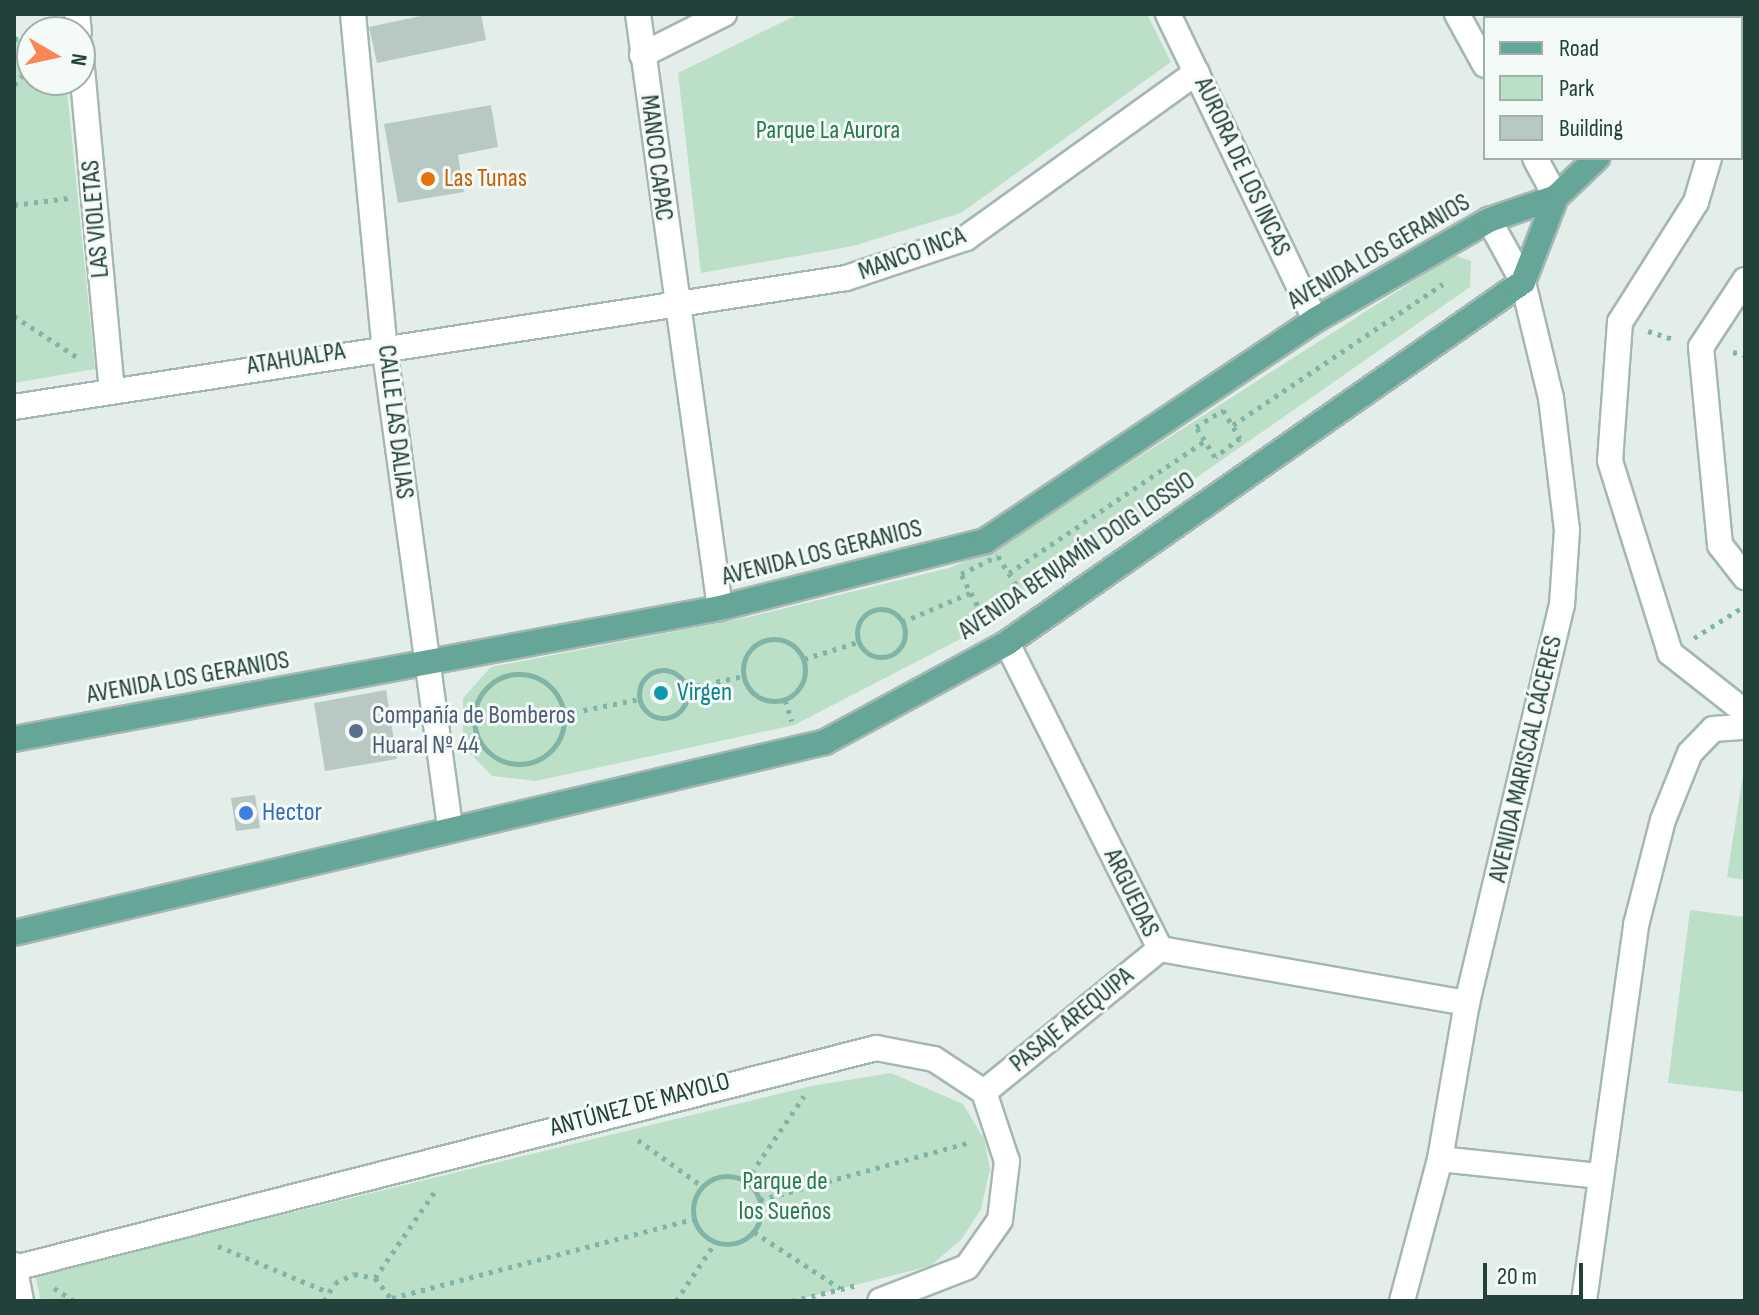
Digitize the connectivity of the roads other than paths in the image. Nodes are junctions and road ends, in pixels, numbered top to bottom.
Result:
1 (353, 14) edge
2 (638, 14) edge
3 (724, 14) edge
4 (1168, 14) edge
5 (1457, 14) edge
6 (642, 55) junction
7 (1483, 61) edge
8 (1197, 72) junction
9 (85, 96) edge
10 (1536, 160) edge
11 (1595, 160) edge
12 (1708, 160) edge
13 (1556, 197) junction
14 (1489, 220) junction
15 (1745, 280) edge
16 (1523, 282) junction
17 (674, 301) junction
18 (1315, 320) junction
19 (384, 345) junction
20 (112, 390) junction
21 (14, 407) edge
22 (1745, 577) edge
23 (720, 608) junction
24 (1007, 643) junction
25 (426, 664) junction
26 (1745, 712) edge
27 (1745, 727) edge
28 (14, 739) edge
29 (450, 829) junction
30 (14, 933) edge
31 (1160, 949) junction
32 (1467, 1003) junction
33 (984, 1092) junction
34 (1440, 1159) junction
35 (1598, 1176) junction
36 (14, 1266) edge
37 (876, 1291) edge
38 (21, 1301) edge
39 (1402, 1301) edge
40 (1584, 1301) edge

1 - 19 street, CALLE LAS DALIAS
2 - 6 street, MANCO CAPAC
3 - 6 street
4 - 8 street, AURORA DE LOS INCAS
5 - 7 street
6 - 17 street, MANCO CAPAC
8 - 17 street, MANCO INCA
8 - 18 street, AURORA DE LOS INCAS
9 - 20 street, LAS VIOLETAS
10 - 13 street
11 - 13 main road, AVENIDA LOS GERANIOS
12 - 26 street
13 - 14 main road, AVENIDA LOS GERANIOS
13 - 16 main road, AVENIDA LOS GERANIOS
14 - 16 street, AVENIDA MARISCAL CÁCERES
14 - 18 main road, AVENIDA LOS GERANIOS
15 - 22 street
16 - 24 main road, AVENIDA BENJAMÍN DOIG LOSSIO
16 - 32 street, AVENIDA MARISCAL CÁCERES
17 - 19 street, ATAHUALPA
17 - 23 street, MANCO CAPAC
18 - 23 main road, AVENIDA LOS GERANIOS
19 - 20 street, ATAHUALPA
19 - 25 street, CALLE LAS DALIAS
20 - 21 street, ATAHUALPA
23 - 25 main road, AVENIDA LOS GERANIOS
24 - 29 main road, AVENIDA BENJAMÍN DOIG LOSSIO
24 - 31 street, ARGUEDAS
25 - 28 main road, AVENIDA LOS GERANIOS
25 - 29 street, CALLE LAS DALIAS
27 - 35 street
29 - 30 main road, AVENIDA BENJAMÍN DOIG LOSSIO
31 - 32 street, ARGUEDAS
31 - 33 street, PASAJE AREQUIPA
32 - 34 street, AVENIDA MARISCAL CÁCERES
33 - 36 street, ANTÚNEZ DE MAYOLO
33 - 37 street
34 - 35 street
34 - 39 street, AVENIDA MARISCAL CÁCERES
35 - 40 street
36 - 38 street

